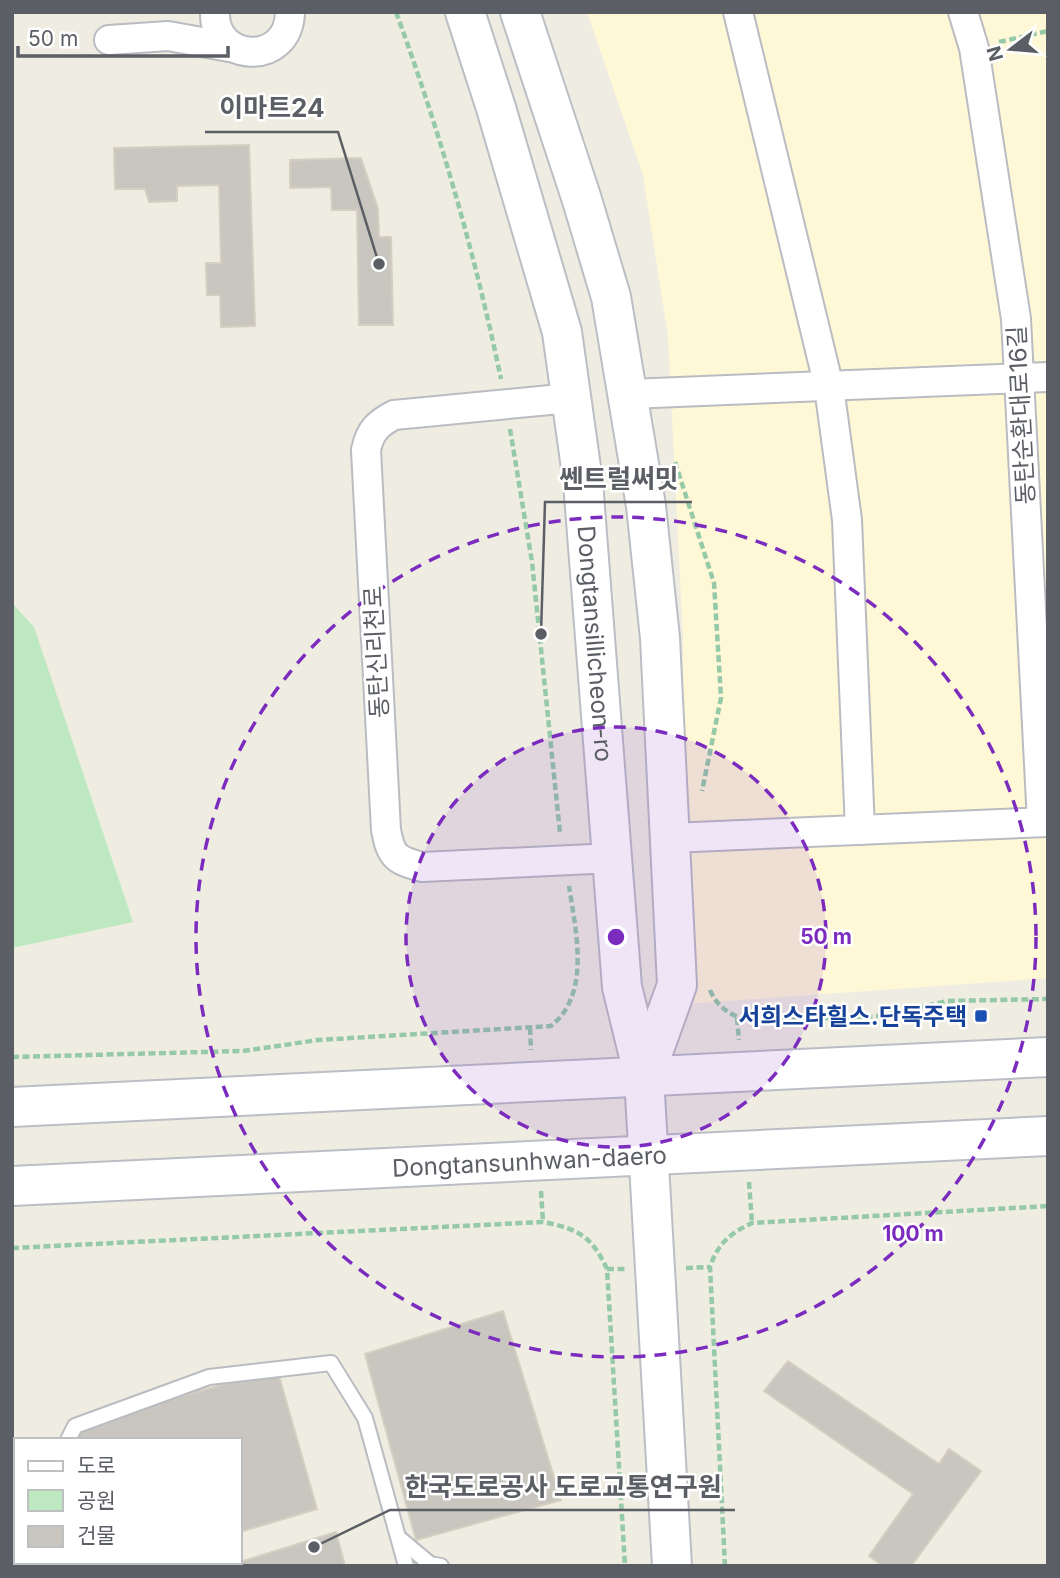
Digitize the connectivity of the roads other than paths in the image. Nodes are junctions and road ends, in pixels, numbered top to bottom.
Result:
1 (209, 12) edge
2 (215, 12) edge
3 (290, 12) edge
4 (465, 12) edge
5 (520, 12) edge
6 (738, 12) edge
7 (963, 12) edge
8 (167, 36) junction
9 (109, 40) dead end
10 (236, 48) junction
11 (1034, 378) edge
12 (829, 387) junction
13 (629, 394) junction
14 (571, 398) junction
15 (1045, 822) edge
16 (860, 830) junction
17 (670, 838) junction
18 (614, 858) junction
19 (1048, 1057) edge
20 (644, 1077) junction
21 (12, 1107) edge
22 (1048, 1136) edge
23 (646, 1155) junction
24 (12, 1186) edge
25 (69, 1438) edge
26 (398, 1537) junction
27 (406, 1566) edge
28 (441, 1566) edge
29 (672, 1566) edge

1 - 8 street
2 - 10 street
3 - 10 street
4 - 14 main road, Dongtansillicheon-ro
5 - 13 main road
6 - 12 street
7 - 11 street, 동탄순환대로16길
8 - 9 street
8 - 10 street
11 - 12 street
11 - 15 street, 동탄순환대로16길
12 - 13 street
12 - 16 street
13 - 17 main road
14 - 18 main road, Dongtansillicheon-ro
14 - 18 street, 동탄신리천로
15 - 16 street, 동탄순환대로16길
16 - 17 street, 동탄순환대로16길
17 - 20 main road
18 - 20 main road, Dongtansillicheon-ro
19 - 20 main road
20 - 21 main road
20 - 23 main road
22 - 23 main road, Dongtansunhwan-daero
23 - 24 main road, Dongtansunhwan-daero
23 - 29 main road
25 - 26 lane
26 - 27 lane
26 - 28 lane

